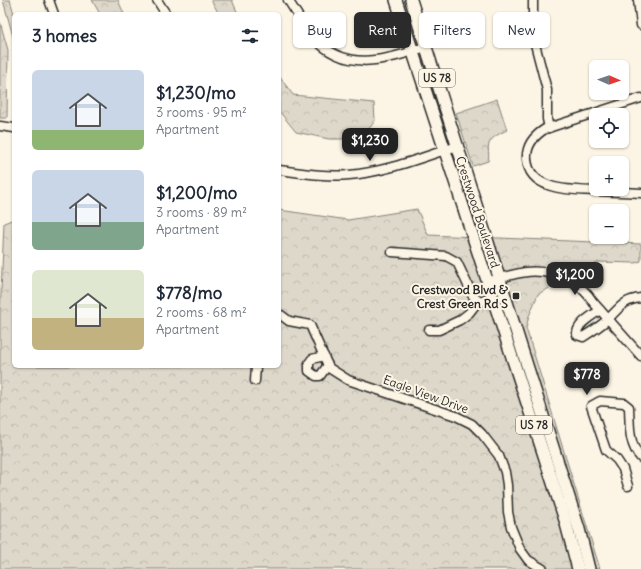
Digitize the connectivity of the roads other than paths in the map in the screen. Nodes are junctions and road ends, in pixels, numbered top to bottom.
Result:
1 (49, 0) edge
2 (157, 0) edge
3 (288, 0) edge
4 (396, 0) edge
5 (411, 0) edge
6 (533, 0) edge
7 (638, 0) edge
8 (53, 12) edge
9 (165, 12) edge
10 (419, 25) edge
11 (641, 25) edge
12 (422, 48) edge
13 (426, 48) edge
14 (412, 51) junction
15 (641, 98) edge
16 (0, 126) edge
17 (12, 128) edge
18 (549, 128) junction
19 (458, 146) junction
20 (444, 150) junction
21 (281, 170) edge
22 (641, 193) edge
23 (392, 252) dead end
24 (500, 278) junction
25 (488, 282) junction
26 (492, 297) junction
27 (641, 298) edge
28 (480, 302) junction
29 (600, 310) junction
30 (281, 315) edge
31 (608, 319) junction
32 (429, 330) dead end
33 (324, 356) junction
34 (641, 356) edge
35 (328, 365) junction
36 (256, 368) edge
37 (255, 381) dead end
38 (641, 458) edge
39 (628, 486) dead end
40 (584, 568) edge
41 (543, 569) edge

1 - 8 street
2 - 9 street
3 - 14 street
4 - 14 main road, Crestwood Boulevard / US 78
5 - 10 main road, Crestwood Boulevard / US 78
6 - 18 street
7 - 11 street
12 - 14 street
13 - 19 main road, Crestwood Boulevard / US 78
14 - 20 main road, Crestwood Boulevard / US 78
15 - 18 street
16 - 17 street
18 - 22 street
19 - 20 street
19 - 24 main road, Crestwood Boulevard / US 78
20 - 21 street
20 - 25 main road, Crestwood Boulevard / US 78
23 - 28 street
24 - 25 street
24 - 29 street
24 - 40 main road, Crestwood Boulevard / US 78
25 - 26 main road, Crestwood Boulevard / US 78
26 - 28 street
26 - 40 main road, Crestwood Boulevard / US 78
27 - 31 street
28 - 32 street
29 - 31 street
29 - 31 street
30 - 33 street
31 - 34 street
33 - 35 street
33 - 35 street
35 - 41 street, Eagle View Drive
36 - 37 street
38 - 39 street

